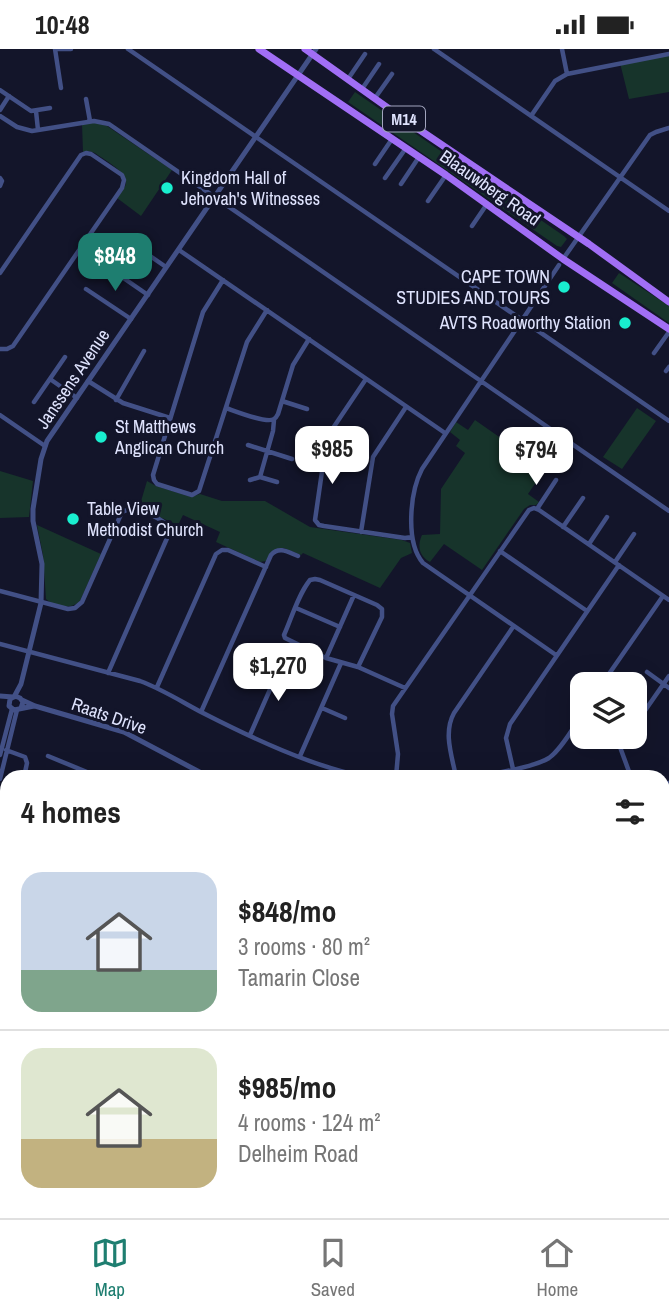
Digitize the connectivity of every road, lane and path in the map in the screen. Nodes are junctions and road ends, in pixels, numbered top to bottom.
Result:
1 (56, 49) edge
2 (71, 49) edge
3 (128, 49) edge
4 (258, 49) edge
5 (305, 49) edge
6 (434, 49) edge
7 (448, 49) edge
8 (562, 49) edge
9 (314, 52) edge
10 (365, 54) dead end
11 (669, 54) edge
12 (443, 56) junction
13 (379, 64) dead end
14 (567, 73) junction
15 (393, 74) dead end
16 (297, 76) junction
17 (348, 79) junction
18 (61, 89) dead end
19 (362, 89) junction
20 (0, 90) edge
21 (9, 96) junction
22 (375, 98) junction
23 (86, 99) dead end
24 (50, 108) dead end
25 (0, 110) edge
26 (36, 111) junction
27 (0, 116) edge
28 (531, 116) junction
29 (90, 121) junction
30 (669, 128) edge
31 (38, 130) junction
32 (256, 137) junction
33 (392, 139) junction
34 (406, 148) junction
35 (419, 157) junction
36 (375, 164) dead end
37 (446, 175) junction
38 (620, 177) junction
39 (0, 178) edge
40 (385, 178) dead end
41 (401, 184) dead end
42 (0, 186) edge
43 (215, 197) junction
44 (428, 201) dead end
45 (487, 204) junction
46 (669, 211) edge
47 (471, 226) dead end
48 (121, 236) dead end
49 (579, 237) junction
50 (80, 248) junction
51 (178, 250) junction
52 (561, 262) junction
53 (166, 267) junction
54 (0, 273) edge
55 (223, 280) junction
56 (86, 289) dead end
57 (148, 295) junction
58 (669, 302) edge
59 (267, 310) junction
60 (131, 319) junction
61 (521, 320) junction
62 (669, 330) edge
63 (309, 339) junction
64 (0, 349) edge
65 (144, 351) dead end
66 (654, 353) dead end
67 (65, 357) dead end
68 (50, 379) junction
69 (366, 379) junction
70 (88, 381) junction
71 (481, 381) junction
72 (76, 398) junction
73 (116, 400) junction
74 (282, 401) junction
75 (34, 402) dead end
76 (406, 407) junction
77 (226, 408) junction
78 (307, 409) dead end
79 (0, 415) edge
80 (170, 418) junction
81 (274, 421) junction
82 (669, 421) edge
83 (445, 433) junction
84 (248, 445) dead end
85 (45, 446) junction
86 (267, 451) junction
87 (292, 459) dead end
88 (260, 477) junction
89 (556, 479) dead end
90 (250, 480) dead end
91 (277, 482) dead end
92 (583, 498) dead end
93 (534, 509) junction
94 (669, 511) edge
95 (607, 517) dead end
96 (563, 527) junction
97 (361, 531) junction
98 (634, 534) dead end
99 (412, 537) junction
100 (589, 544) junction
101 (500, 551) junction
102 (298, 556) dead end
103 (617, 564) junction
104 (266, 567) junction
105 (0, 591) edge
106 (355, 596) junction
107 (469, 596) junction
108 (663, 596) junction
109 (669, 600) edge
110 (41, 603) junction
111 (296, 608) junction
112 (587, 611) junction
113 (340, 627) junction
114 (513, 627) junction
115 (0, 644) edge
116 (30, 652) junction
117 (556, 655) junction
118 (326, 657) junction
119 (283, 660) dead end
120 (341, 663) junction
121 (358, 667) junction
122 (610, 672) edge
123 (647, 672) dead end
124 (108, 673) junction
125 (669, 676) edge
126 (664, 684) junction
127 (157, 687) junction
128 (405, 688) junction
129 (669, 688) edge
130 (0, 698) edge
131 (18, 698) junction
132 (35, 706) junction
133 (15, 708) junction
134 (322, 708) junction
135 (647, 708) edge
136 (201, 712) junction
137 (345, 718) dead end
138 (570, 732) edge
139 (250, 735) junction
140 (621, 749) edge
141 (3, 751) edge
142 (48, 756) dead end
143 (300, 756) junction
144 (513, 769) junction
145 (1, 770) edge
146 (26, 770) edge
147 (82, 770) edge
148 (196, 770) edge
149 (335, 770) edge
150 (397, 770) edge
151 (455, 770) edge
152 (508, 770) edge
153 (628, 770) edge

1 - 2 street
1 - 18 street
3 - 32 street
4 - 16 main road, Blaauwberg Road / M14
5 - 9 main road, Blaauwberg Road / M14
6 - 12 street
7 - 12 street
8 - 14 street
9 - 16 street, Janssens Avenue
9 - 17 main road, Blaauwberg Road / M14
10 - 17 street
11 - 14 street
12 - 28 street
13 - 19 street
14 - 28 street
15 - 22 street
16 - 32 street, Janssens Avenue
16 - 33 main road, Blaauwberg Road / M14
17 - 19 main road, Blaauwberg Road / M14
19 - 22 main road, Blaauwberg Road / M14
20 - 21 street
21 - 25 street
21 - 26 street
22 - 49 main road, Blaauwberg Road / M14
23 - 29 street
24 - 26 street
26 - 31 street
27 - 31 street
28 - 38 street
29 - 31 street
29 - 43 street
30 - 38 street
32 - 43 street, Janssens Avenue
32 - 61 street
33 - 34 main road, Blaauwberg Road / M14
33 - 36 street
34 - 35 main road, Blaauwberg Road / M14
34 - 40 street
35 - 37 main road, Blaauwberg Road / M14
35 - 41 street
37 - 44 street
37 - 45 main road, Blaauwberg Road / M14
38 - 46 street
38 - 49 street
39 - 42 street
43 - 51 street, Janssens Avenue
43 - 71 street
45 - 47 street
45 - 52 main road, Blaauwberg Road / M14
48 - 53 street
49 - 52 street
49 - 58 main road, Blaauwberg Road / M14
50 - 54 street
50 - 57 street
50 - 64 street
51 - 53 street, Janssens Avenue
51 - 55 street
52 - 61 street
52 - 62 main road, Blaauwberg Road / M14
53 - 57 street, Janssens Avenue
55 - 59 street
55 - 80 street
56 - 60 street
57 - 60 street, Janssens Avenue
59 - 63 street
59 - 77 street
60 - 70 street, Janssens Avenue
61 - 71 street
61 - 82 street
62 - 66 street
63 - 69 street
63 - 74 street
65 - 73 street
67 - 68 street
68 - 72 street
68 - 75 street
69 - 76 street
69 - 97 street
70 - 72 street, Janssens Avenue
70 - 73 street
71 - 83 street
71 - 94 street
72 - 85 street, Janssens Avenue
73 - 80 street
74 - 78 street
74 - 81 street
76 - 83 street
76 - 97 street
77 - 80 street
77 - 81 street
79 - 85 street
81 - 86 street
83 - 99 street
84 - 86 street
85 - 110 street, Janssens Avenue
86 - 87 street
86 - 88 street
88 - 90 street
88 - 91 street
89 - 93 street
92 - 96 street
93 - 96 street
93 - 101 street
95 - 100 street
96 - 100 street
97 - 99 street
98 - 103 street
99 - 107 street
100 - 103 street
101 - 107 street
101 - 112 street
102 - 104 street
103 - 108 street
103 - 112 street
104 - 127 street
104 - 136 street
105 - 110 street
106 - 111 street
106 - 113 street
106 - 121 street
107 - 114 street
107 - 128 street
108 - 109 street
108 - 122 street
110 - 116 street, Janssens Avenue
110 - 124 street
111 - 113 street
111 - 118 street
112 - 117 street
113 - 118 street
114 - 117 street
114 - 151 street
115 - 116 street
116 - 124 street
116 - 131 street, Janssens Avenue
117 - 144 street
118 - 120 street
119 - 139 street
120 - 121 street
120 - 134 street
121 - 128 street
123 - 126 street
124 - 127 street
125 - 126 street
126 - 129 street
126 - 135 street
127 - 136 street
128 - 150 street
130 - 131 street, Raats Drive
130 - 133 street, Raats Drive
131 - 132 street, Raats Drive
131 - 133 street
131 - 133 street, Janssens Avenue
132 - 133 street, Raats Drive
132 - 148 street, Raats Drive
133 - 141 street
134 - 137 street
134 - 143 street
136 - 139 street
138 - 144 street
139 - 143 street
140 - 153 street
141 - 145 street
141 - 146 street
142 - 147 street
143 - 149 street
144 - 152 street

